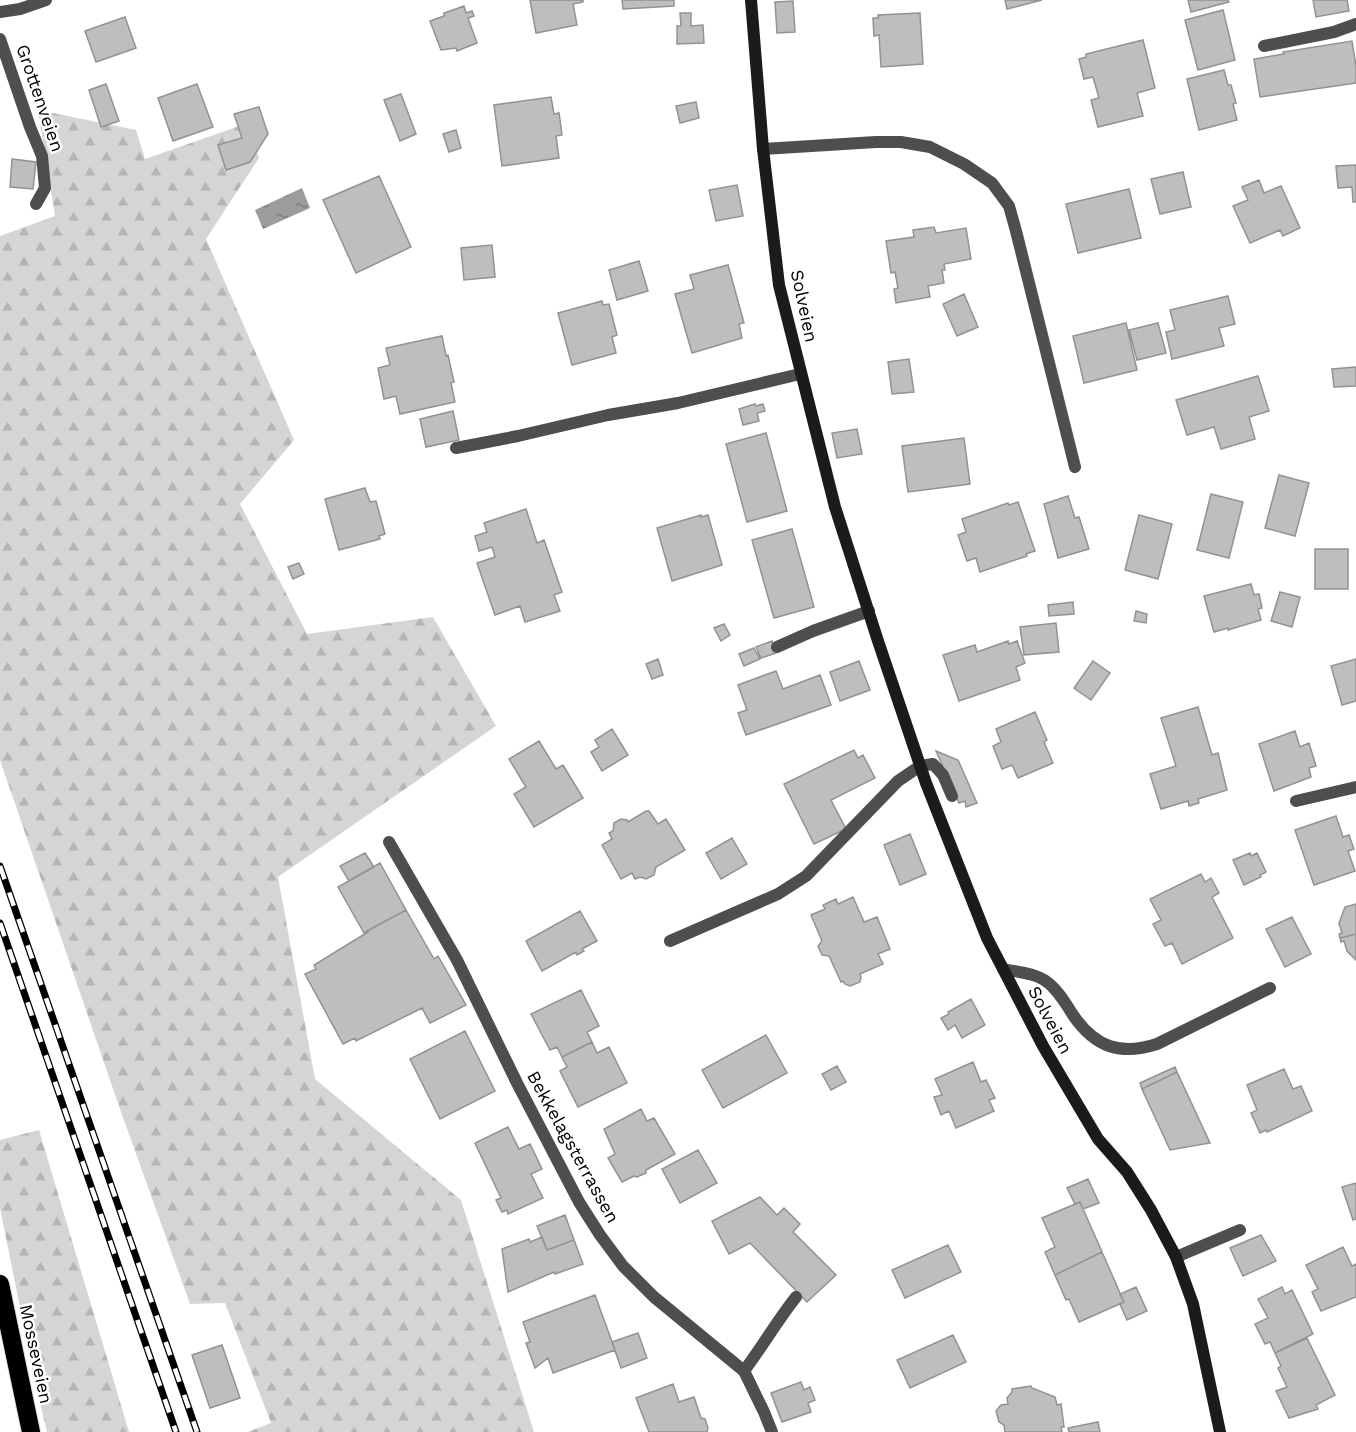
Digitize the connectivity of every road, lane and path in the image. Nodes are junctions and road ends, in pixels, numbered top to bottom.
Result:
1 (46, 0) edge
2 (751, 0) edge
3 (0, 12) edge
4 (1356, 24) edge
5 (0, 39) edge
6 (1264, 46) dead end
7 (762, 149) junction
8 (36, 204) dead end
9 (800, 374) junction
10 (456, 448) dead end
11 (1075, 467) dead end
12 (869, 611) junction
13 (777, 647) dead end
14 (920, 766) junction
15 (1356, 787) edge
16 (952, 796) dead end
17 (1296, 801) dead end
18 (389, 842) dead end
19 (670, 941) dead end
20 (1003, 969) junction
21 (1270, 988) dead end
22 (1240, 1230) dead end
23 (1176, 1257) junction
24 (0, 1284) edge
25 (796, 1297) dead end
26 (744, 1371) junction
27 (31, 1432) edge
28 (772, 1432) edge
29 (1220, 1432) edge

1 - 3 street
2 - 7 street, Solveien
4 - 6 street
5 - 8 street, Grottenveien
7 - 9 street, Solveien
7 - 11 street
9 - 10 street
9 - 12 street, Solveien
12 - 13 street
12 - 14 street, Solveien
14 - 16 street
14 - 19 street
14 - 20 street, Solveien
15 - 17 street
18 - 26 street, Bekkelagsterrassen
20 - 21 street
20 - 23 street, Solveien
22 - 23 street
23 - 29 street, Solveien
24 - 27 highway, Mosseveien
25 - 26 street
26 - 28 street, Bekkelagsterrassen

